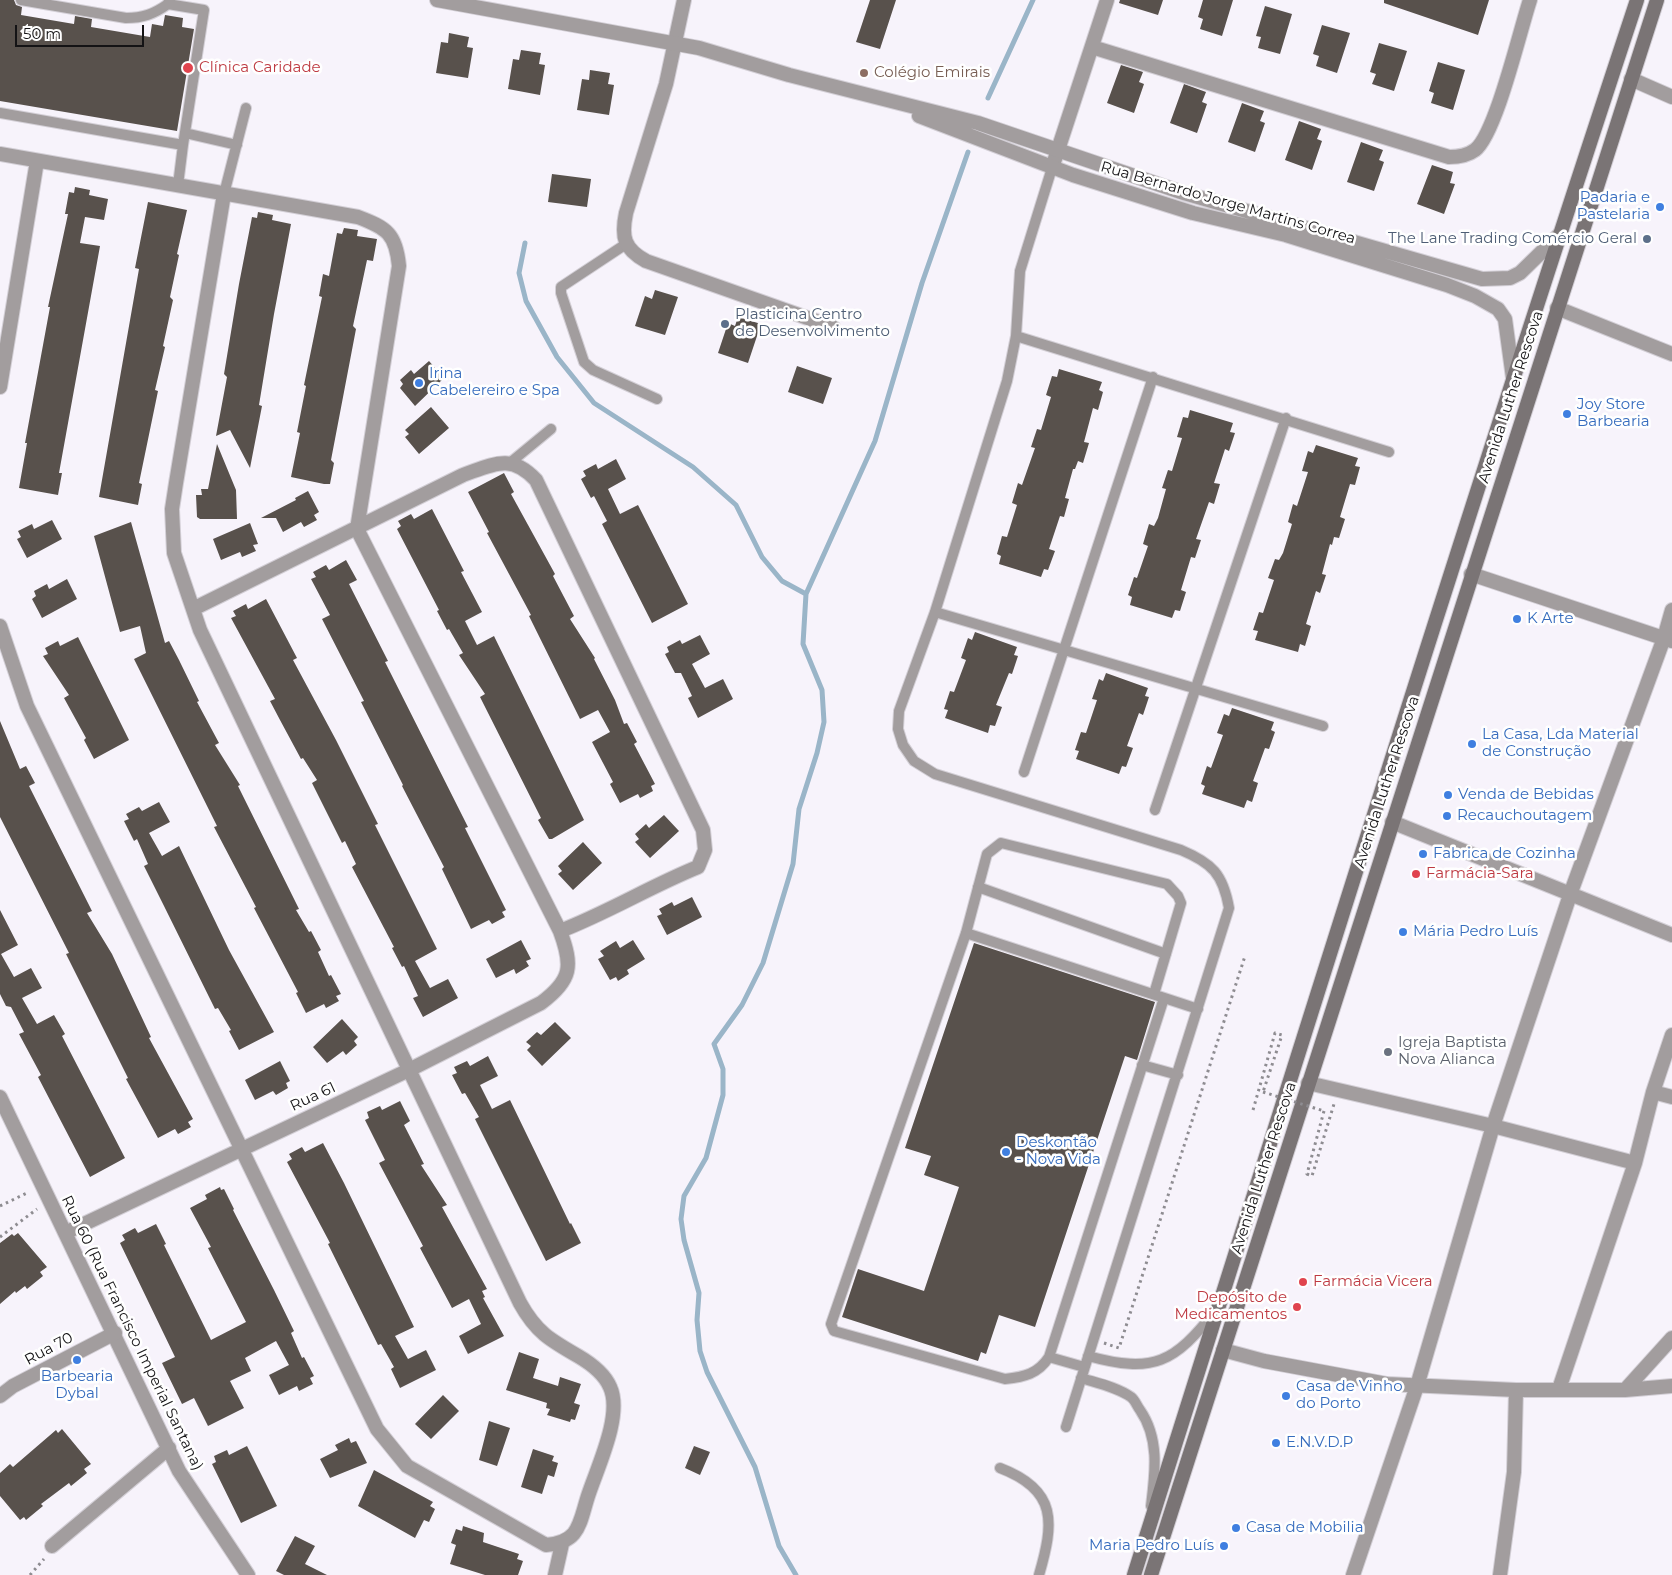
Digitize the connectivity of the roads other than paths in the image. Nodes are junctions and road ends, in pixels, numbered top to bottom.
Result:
1 (22, 0) edge
2 (437, 0) edge
3 (684, 0) edge
4 (1107, 0) edge
5 (1530, 0) edge
6 (1637, 0) edge
7 (1657, 0) edge
8 (169, 2) edge
9 (676, 42) junction
10 (1092, 47) junction
11 (1631, 79) junction
12 (1672, 97) edge
13 (882, 100) junction
14 (246, 108) dead end
15 (0, 113) edge
16 (185, 133) junction
17 (183, 144) junction
18 (238, 145) junction
19 (1058, 150) junction
20 (0, 154) edge
21 (37, 161) junction
22 (1052, 168) junction
23 (178, 186) junction
24 (224, 194) junction
25 (1559, 235) junction
26 (626, 244) junction
27 (1557, 308) junction
28 (833, 327) dead end
29 (1016, 336) junction
30 (1672, 354) edge
31 (1153, 377) junction
32 (1513, 378) junction
33 (0, 387) edge
34 (657, 399) dead end
35 (1286, 418) junction
36 (551, 429) dead end
37 (1390, 452) dead end
38 (511, 462) junction
39 (357, 529) junction
40 (1471, 574) junction
41 (193, 609) junction
42 (1672, 610) edge
43 (935, 612) junction
44 (0, 626) edge
45 (1668, 640) edge
46 (1064, 651) junction
47 (1195, 689) junction
48 (1323, 726) dead end
49 (1024, 772) dead end
50 (1155, 810) dead end
51 (1392, 822) junction
52 (978, 887) junction
53 (1571, 892) junction
54 (560, 931) junction
55 (966, 933) junction
56 (1672, 935) edge
57 (1166, 954) junction
58 (1159, 996) junction
59 (1198, 1009) junction
60 (1672, 1035) edge
61 (1142, 1065) junction
62 (411, 1070) junction
63 (1178, 1075) junction
64 (1308, 1083) junction
65 (1653, 1092) junction
66 (0, 1097) edge
67 (1672, 1097) edge
68 (1493, 1126) junction
69 (242, 1149) junction
70 (1634, 1163) junction
71 (65, 1233) junction
72 (1221, 1303) junction
73 (114, 1333) junction
74 (1672, 1338) edge
75 (1223, 1350) junction
76 (1088, 1356) junction
77 (1049, 1357) junction
78 (1084, 1367) junction
79 (1081, 1378) junction
80 (1417, 1386) junction
81 (1672, 1386) edge
82 (1559, 1389) junction
83 (1516, 1390) junction
84 (1625, 1390) junction
85 (0, 1396) edge
86 (1066, 1427) dead end
87 (169, 1448) junction
88 (1000, 1468) dead end
89 (1146, 1535) junction
90 (562, 1544) junction
91 (52, 1546) dead end
92 (248, 1575) edge
93 (555, 1575) edge
94 (1039, 1575) edge
95 (1134, 1575) edge
96 (1151, 1575) edge
97 (1353, 1575) edge
98 (1500, 1575) edge

1 - 8 lane
2 - 9 street, Rua Bernardo Jorge Martins Correa
3 - 9 street
4 - 10 street
5 - 10 street
6 - 25 main road, Avenida Luther Rescova
7 - 11 main road, Avenida Luther Rescova
8 - 16 lane
9 - 13 street, Rua Bernardo Jorge Martins Correa
9 - 26 street
10 - 19 street
11 - 12 street
11 - 27 main road, Avenida Luther Rescova
13 - 19 street, Rua Bernardo Jorge Martins Correa
13 - 22 street, Rua Bernardo Jorge Martins Correa
14 - 18 lane
15 - 17 lane
16 - 17 lane
16 - 18 lane
17 - 23 lane
18 - 24 lane
19 - 22 street
19 - 25 street, Rua Bernardo Jorge Martins Correa
20 - 21 street
21 - 23 street
21 - 33 street
22 - 29 lane
22 - 32 street, Rua Bernardo Jorge Martins Correa
23 - 24 street
24 - 39 street
24 - 41 street
25 - 32 main road, Avenida Luther Rescova
26 - 28 street
26 - 34 lane
27 - 30 street
27 - 40 main road, Avenida Luther Rescova
29 - 31 lane
29 - 43 lane
31 - 35 lane
31 - 46 lane
32 - 72 main road, Avenida Luther Rescova
35 - 37 lane
35 - 47 lane
36 - 38 lane
38 - 39 street
38 - 54 street
39 - 41 street
39 - 54 street
40 - 45 street
40 - 51 main road, Avenida Luther Rescova
41 - 62 street
42 - 45 street
43 - 46 lane
43 - 59 lane
44 - 69 street
45 - 53 street
46 - 47 lane
46 - 49 lane
47 - 48 lane
47 - 50 lane
51 - 53 street
51 - 64 main road, Avenida Luther Rescova
52 - 55 lane
52 - 57 lane
52 - 57 lane
53 - 56 street
53 - 68 street
54 - 62 street, Rua 61
55 - 58 lane
55 - 77 lane
57 - 58 lane
58 - 59 lane
58 - 61 lane
59 - 63 lane
60 - 65 street
61 - 63 lane
61 - 77 lane
62 - 69 street, Rua 61
62 - 90 street
63 - 76 lane
64 - 68 street
64 - 75 main road, Avenida Luther Rescova
65 - 67 street
65 - 70 street
66 - 71 street, Rua 60 (Rua Francisco Imperial Santana)
68 - 70 street
68 - 80 street
69 - 71 street, Rua 61
69 - 90 street
70 - 82 street
71 - 73 street, Rua 60 (Rua Francisco Imperial Santana)
72 - 76 lane
72 - 89 main road, Avenida Luther Rescova
73 - 85 street, Rua 70
73 - 87 street, Rua 60 (Rua Francisco Imperial Santana)
74 - 84 street
75 - 80 street
75 - 96 main road, Avenida Luther Rescova
76 - 78 lane
77 - 78 lane
78 - 79 lane
79 - 86 lane
79 - 89 lane
80 - 83 street
80 - 97 street
81 - 84 street
82 - 83 street
82 - 84 street
83 - 98 street
87 - 91 street
87 - 92 street, Rua 60 (Rua Francisco Imperial Santana)
88 - 94 lane
89 - 95 main road, Avenida Luther Rescova
90 - 93 street

